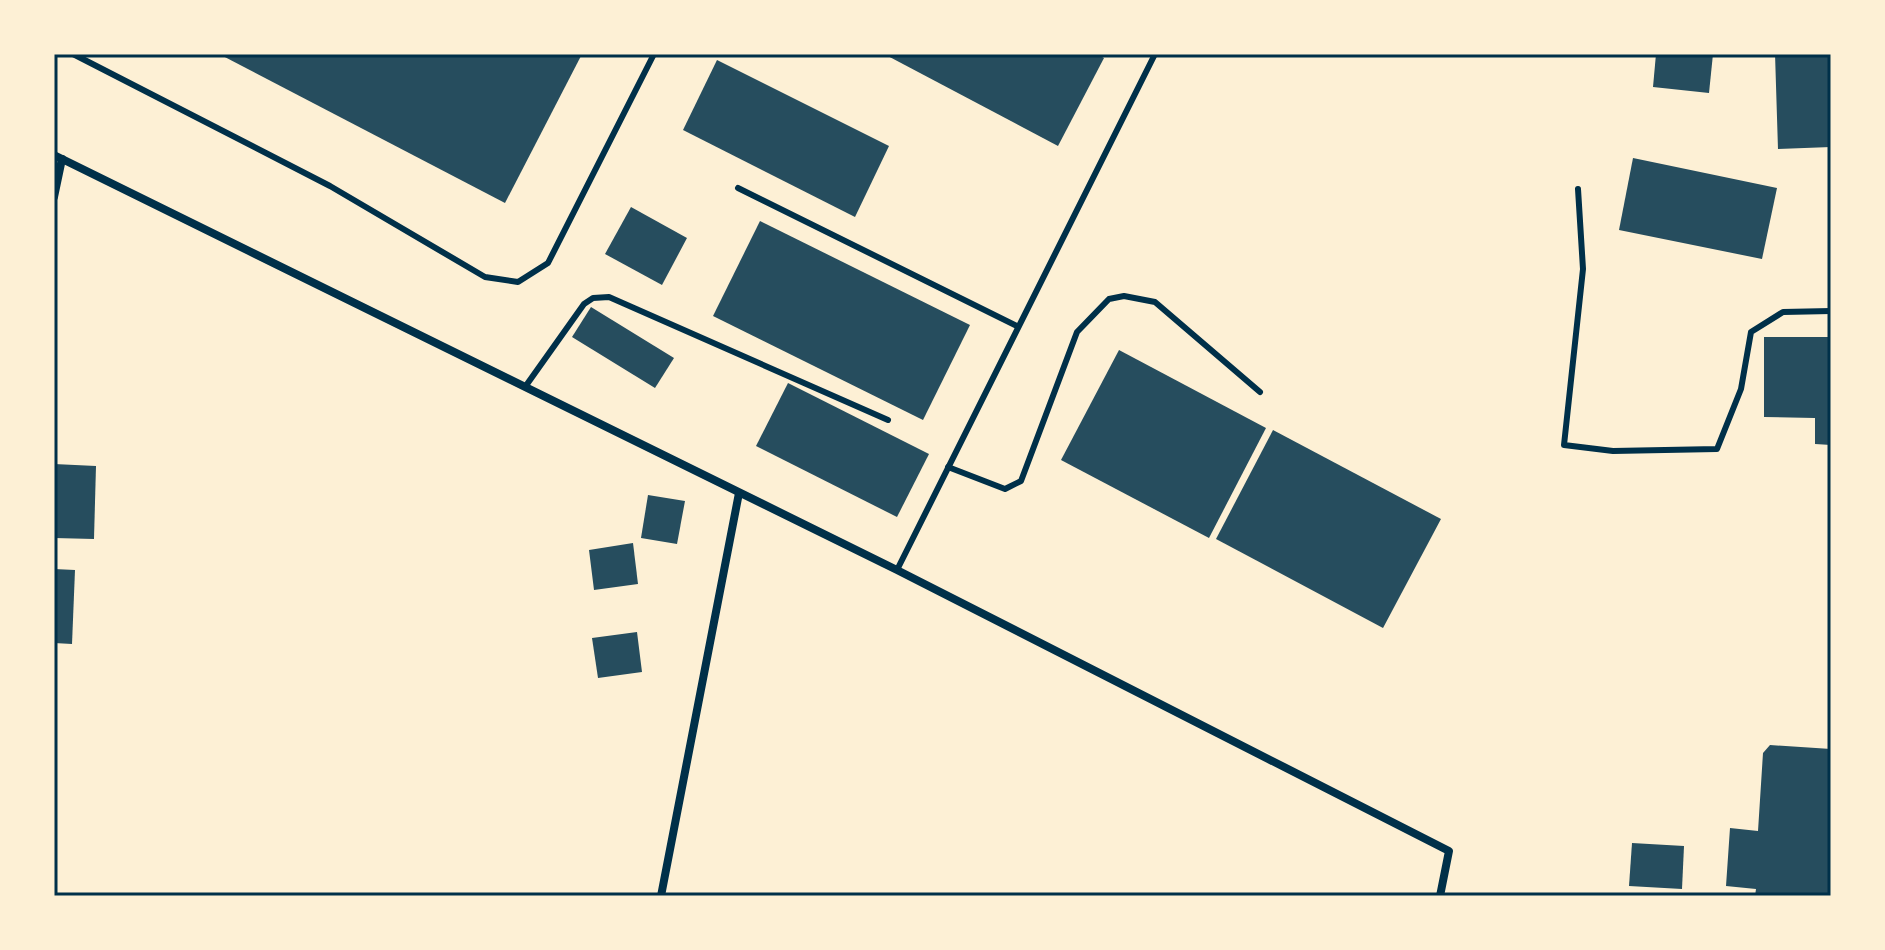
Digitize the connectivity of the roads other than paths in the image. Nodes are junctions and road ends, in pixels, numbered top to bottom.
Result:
1 (73, 54) edge
2 (654, 54) edge
3 (1155, 54) edge
4 (58, 157) edge
5 (738, 188) dead end
6 (1578, 189) dead end
7 (54, 197) edge
8 (1831, 311) edge
9 (1017, 326) junction
10 (525, 387) junction
11 (1260, 392) dead end
12 (888, 420) dead end
13 (948, 467) junction
14 (739, 493) junction
15 (897, 570) junction
16 (661, 896) edge
17 (1440, 896) edge

1 - 2 lane
3 - 9 lane
4 - 7 street
4 - 10 street
5 - 9 lane
6 - 8 lane
9 - 13 lane
10 - 12 lane
10 - 14 street
11 - 13 lane
13 - 15 lane
14 - 15 street
14 - 16 street
15 - 17 street

